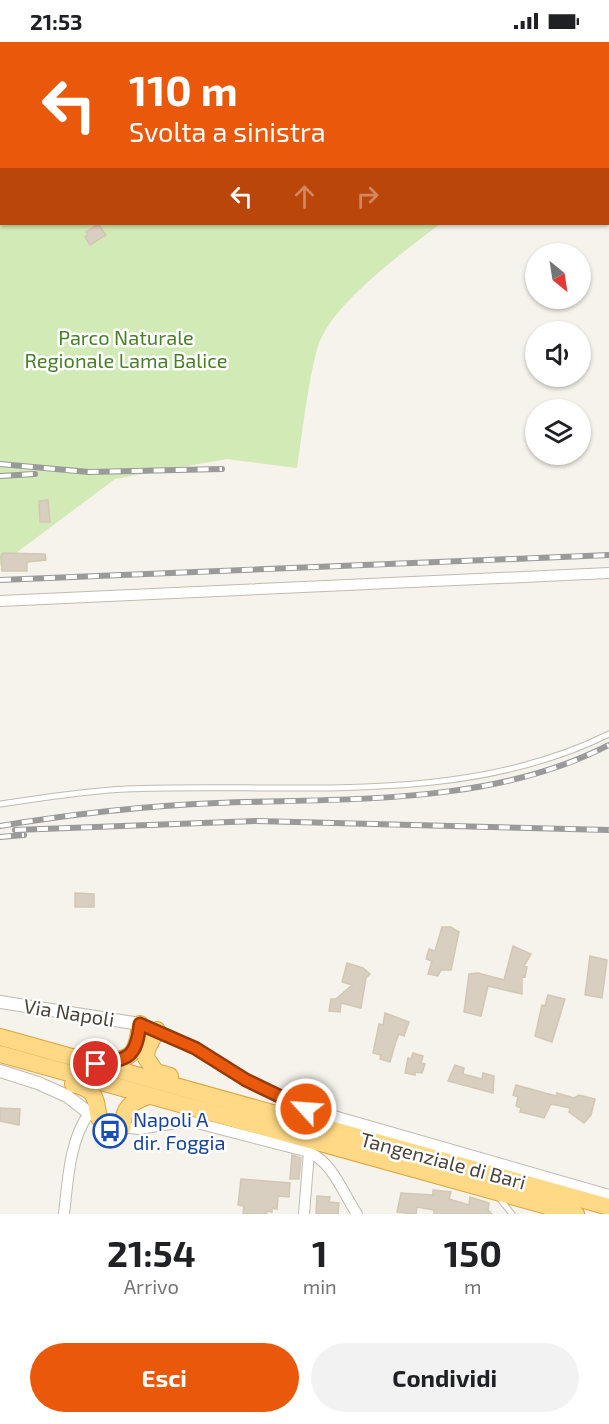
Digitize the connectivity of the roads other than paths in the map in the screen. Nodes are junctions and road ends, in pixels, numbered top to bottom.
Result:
1 (609, 573) edge
2 (0, 601) edge
3 (609, 734) edge
4 (0, 804) edge
5 (0, 1002) edge
6 (140, 1024) junction
7 (157, 1030) junction
8 (0, 1037) edge
9 (0, 1054) edge
10 (34, 1063) junction
11 (96, 1064) junction
12 (0, 1071) edge
13 (148, 1096) junction
14 (216, 1098) junction
15 (94, 1116) junction
16 (123, 1127) junction
17 (309, 1152) junction
18 (493, 1191) junction
19 (609, 1196) edge
20 (609, 1207) edge
21 (64, 1214) edge
22 (304, 1214) edge
23 (357, 1214) edge
24 (512, 1214) edge
25 (576, 1214) edge

1 - 2 street
3 - 4 lane
5 - 6 street, Via Napoli
6 - 7 street, Via Napoli
6 - 11 highway
7 - 14 highway
7 - 19 street, Via Napoli
8 - 11 highway, Tangenziale di Bari
9 - 10 highway, Tangenziale di Bari
10 - 13 highway, Tangenziale di Bari
10 - 15 highway
11 - 14 highway, Tangenziale di Bari
12 - 15 street
13 - 16 highway
13 - 18 highway, Tangenziale di Bari
14 - 20 highway, Tangenziale di Bari
15 - 16 street
15 - 21 street
16 - 17 street
17 - 22 street
17 - 23 street
18 - 24 lane
18 - 25 highway, Tangenziale di Bari

